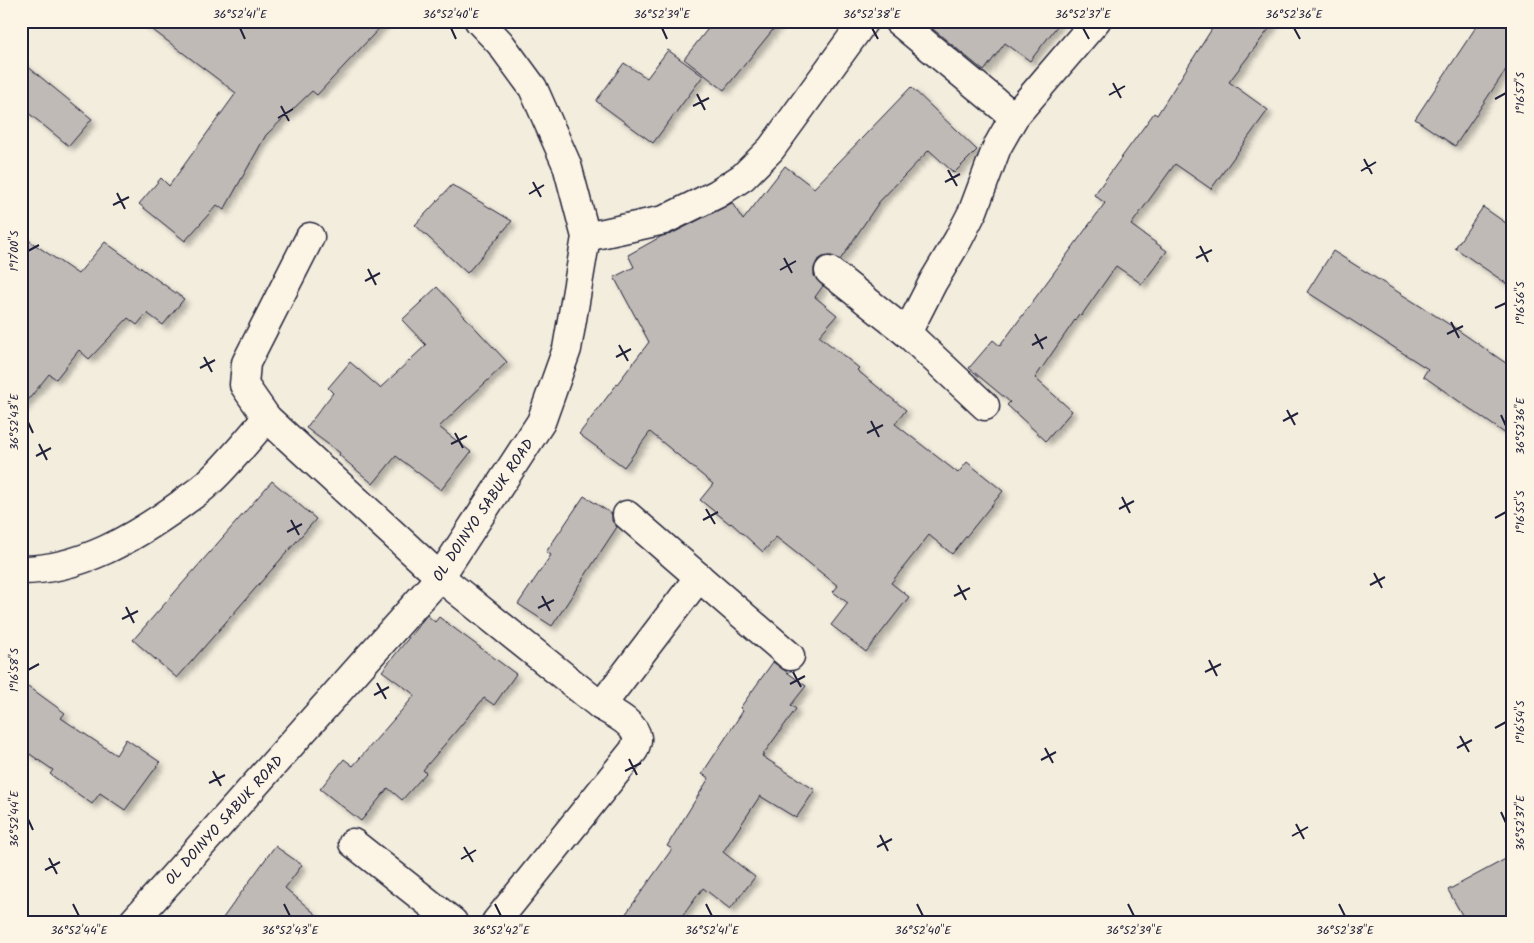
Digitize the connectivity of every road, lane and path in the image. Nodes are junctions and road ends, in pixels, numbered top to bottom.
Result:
1 (479, 21) edge
2 (864, 21) edge
3 (898, 21) edge
4 (1096, 21) edge
5 (1014, 117) junction
6 (310, 237) dead end
7 (586, 238) junction
8 (829, 271) dead end
9 (907, 333) junction
10 (985, 406) dead end
11 (267, 418) junction
12 (627, 515) dead end
13 (21, 570) edge
14 (440, 577) junction
15 (699, 577) junction
16 (790, 656) dead end
17 (601, 706) junction
18 (353, 843) dead end
19 (133, 922) edge
20 (453, 922) edge
21 (496, 922) edge

1 - 7 street, OL DOINYO SABUK ROAD
2 - 7 street
3 - 5 street
4 - 5 street
5 - 9 street
6 - 11 street
7 - 14 street, OL DOINYO SABUK ROAD
8 - 9 street
9 - 10 street
11 - 13 street
11 - 14 street
12 - 15 street
14 - 17 street
14 - 19 street, OL DOINYO SABUK ROAD
15 - 16 street
15 - 17 street
17 - 21 street
18 - 20 street

